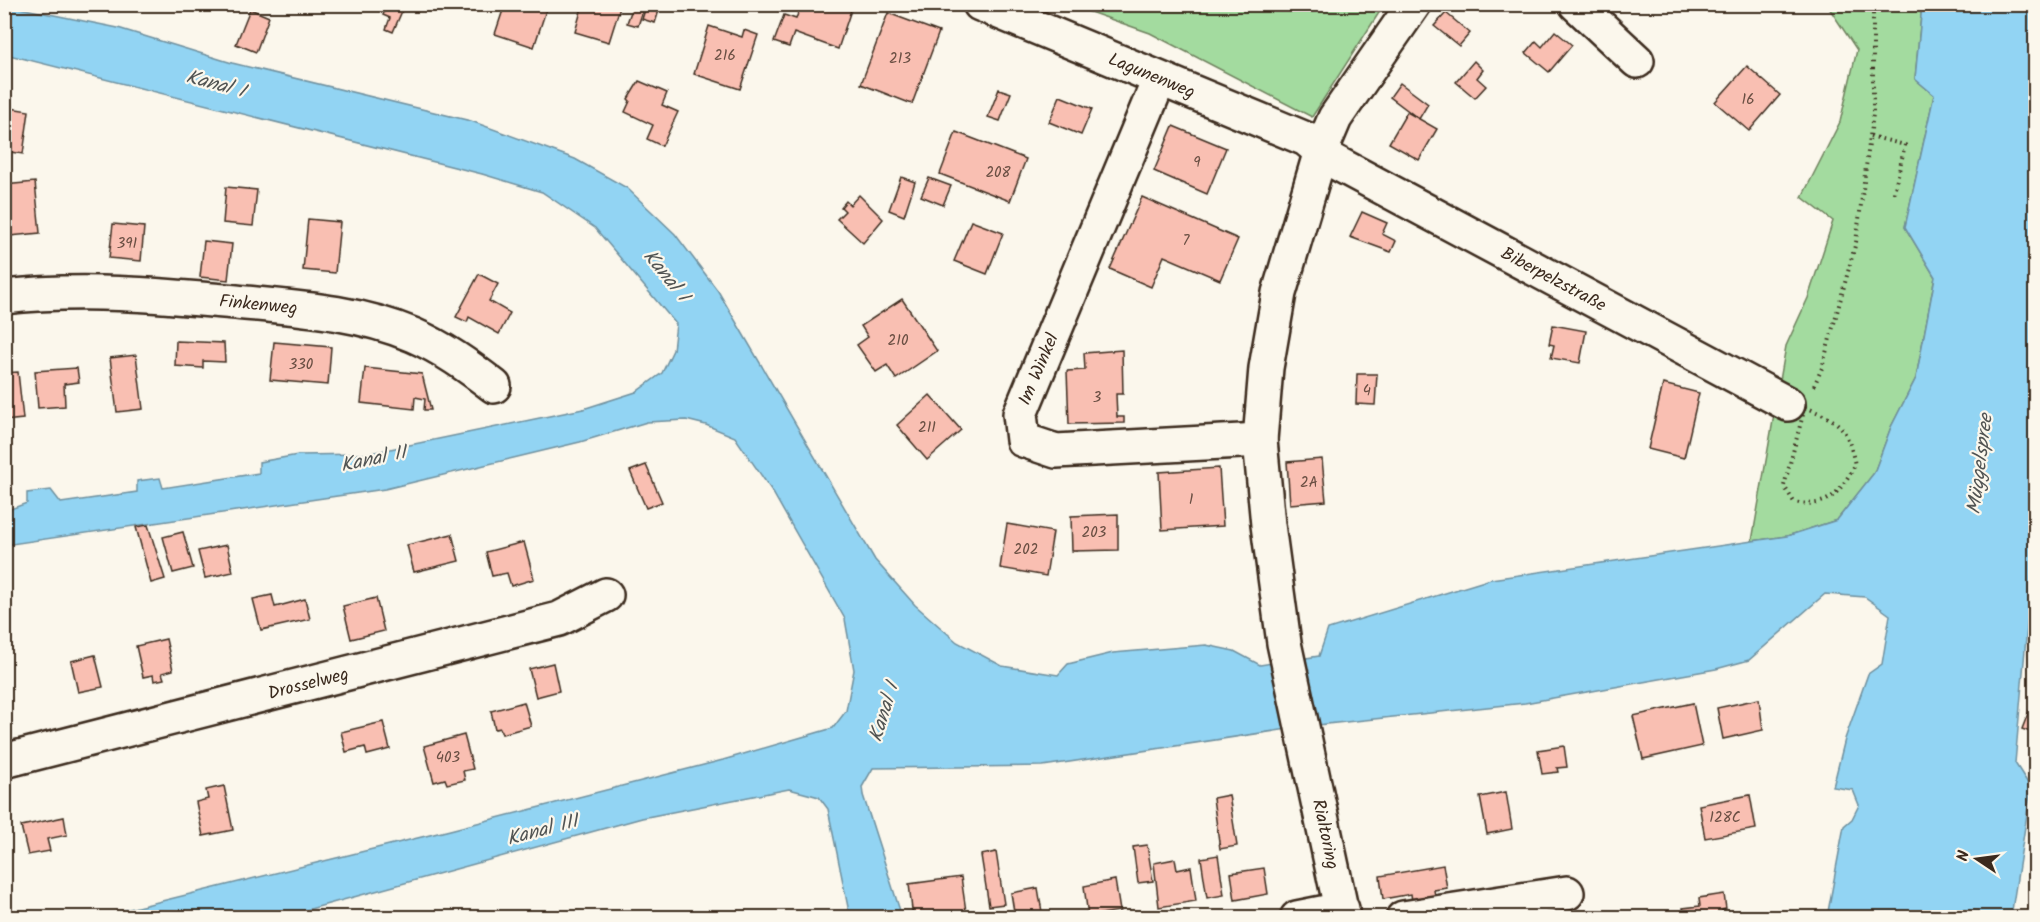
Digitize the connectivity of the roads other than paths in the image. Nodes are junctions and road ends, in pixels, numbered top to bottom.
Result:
1 (980, 4) edge
2 (1414, 4) edge
3 (1576, 4) edge
4 (1637, 61) dead end
5 (1159, 80) junction
6 (1321, 151) junction
7 (4, 297) edge
8 (494, 386) dead end
9 (1804, 399) road end
10 (1260, 440) junction
11 (606, 595) dead end
12 (4, 760) edge
13 (1567, 893) dead end
14 (1342, 913) edge
15 (1297, 918) edge
16 (1403, 918) edge

1 - 5 street, Lagunenweg
2 - 6 street
3 - 4 street
5 - 6 street, Lagunenweg
5 - 10 street, Im Winkel
6 - 9 street, Biberpelzstraße
6 - 10 street
7 - 8 street, Finkenweg
10 - 14 street, Rialtoring
11 - 12 street, Drosselweg
13 - 16 street
14 - 15 street

